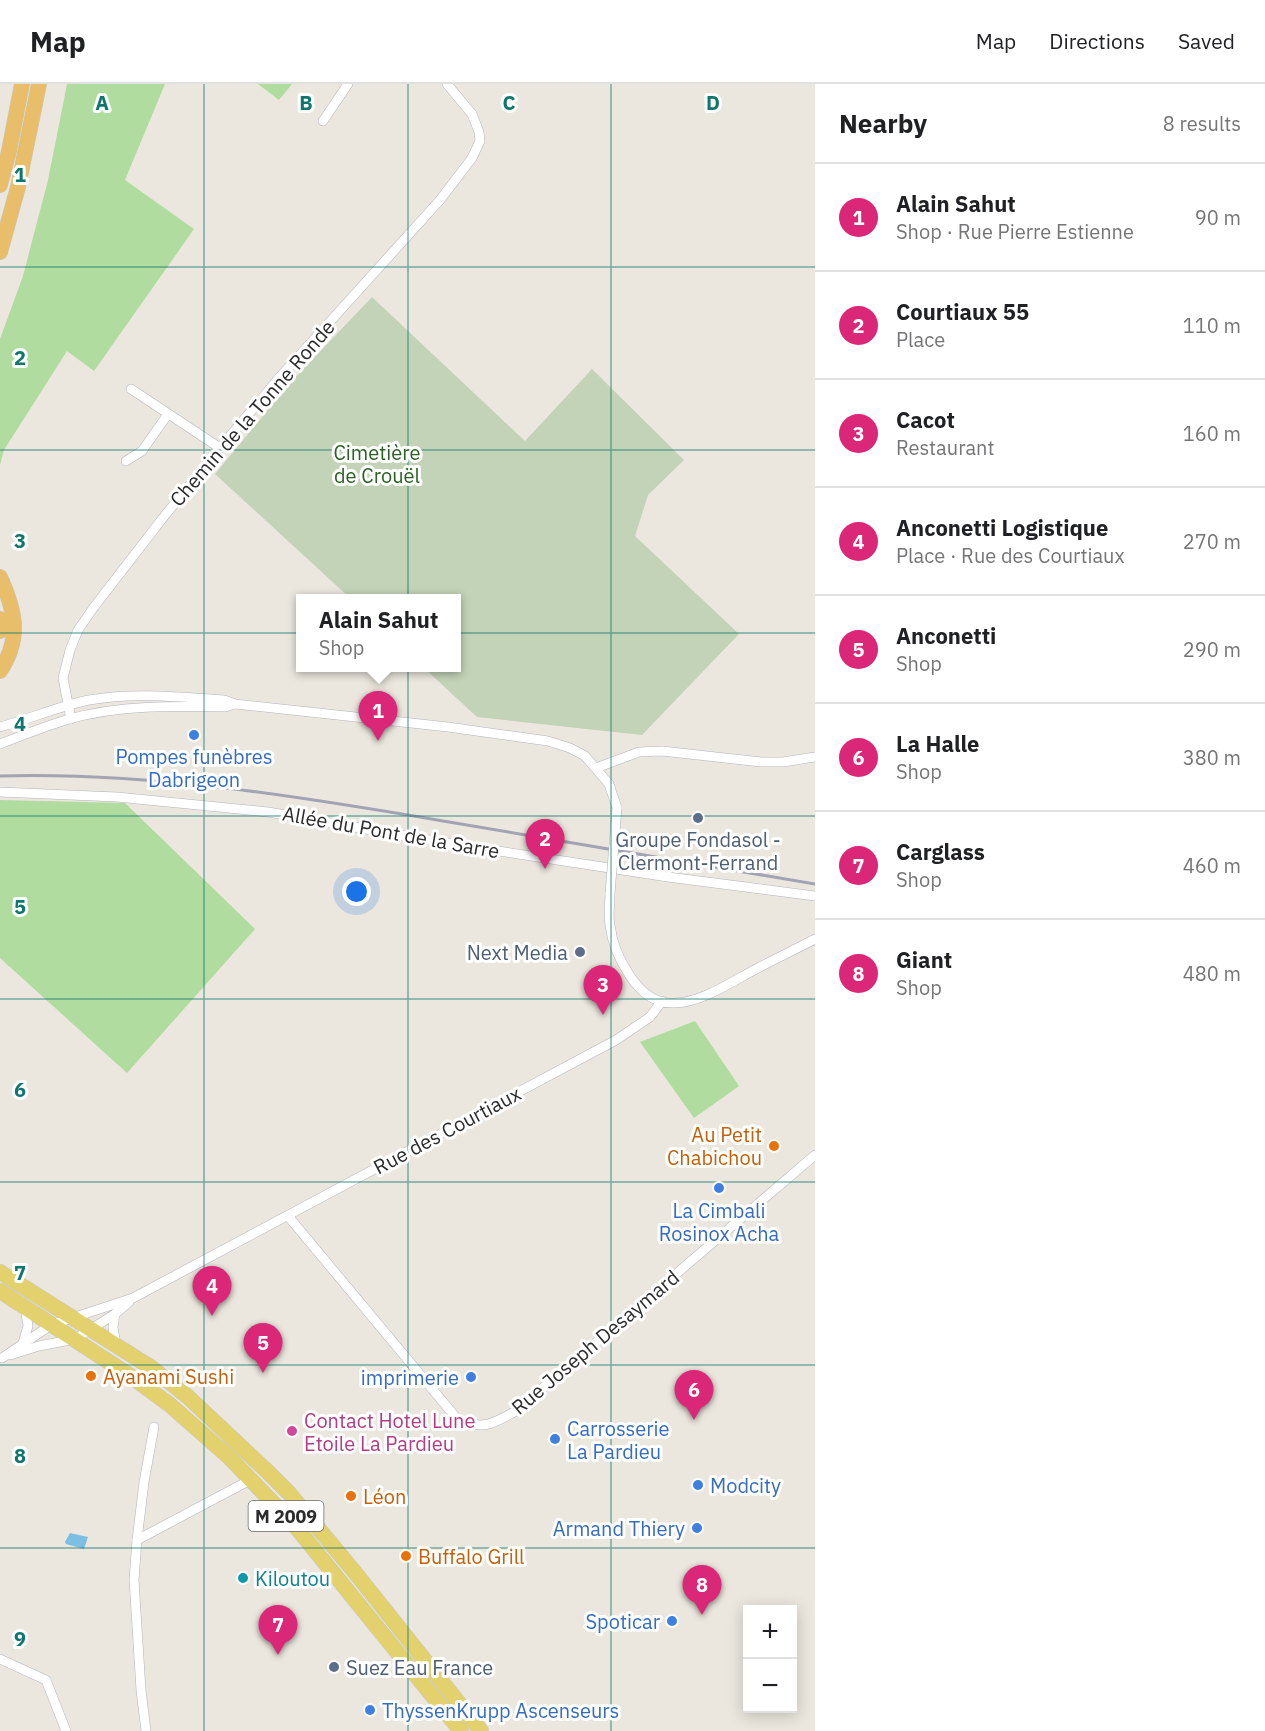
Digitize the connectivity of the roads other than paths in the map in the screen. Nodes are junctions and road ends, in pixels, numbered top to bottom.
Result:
1 (22, 84) edge
2 (39, 84) edge
3 (348, 84) edge
4 (447, 84) edge
5 (323, 121) dead end
6 (0, 185) edge
7 (0, 252) edge
8 (131, 389) dead end
9 (168, 414) junction
10 (220, 448) junction
11 (126, 461) dead end
12 (0, 577) edge
13 (0, 619) edge
14 (0, 631) edge
15 (0, 671) edge
16 (235, 704) junction
17 (68, 705) junction
18 (70, 719) junction
19 (0, 727) edge
20 (0, 744) edge
21 (815, 758) edge
22 (596, 768) junction
23 (0, 792) edge
24 (815, 897) edge
25 (815, 939) edge
26 (662, 1001) junction
27 (815, 1155) edge
28 (288, 1216) junction
29 (0, 1272) edge
30 (0, 1291) edge
31 (133, 1298) junction
32 (26, 1307) junction
33 (114, 1314) junction
34 (72, 1317) junction
35 (51, 1325) junction
36 (92, 1329) junction
37 (75, 1339) junction
38 (23, 1343) junction
39 (116, 1345) junction
40 (1, 1358) edge
41 (154, 1427) dead end
42 (252, 1479) junction
43 (137, 1540) junction
44 (0, 1659) edge
45 (66, 1731) edge
46 (146, 1731) edge
47 (461, 1731) edge
48 (481, 1731) edge

1 - 6 highway
2 - 7 highway
3 - 5 street
4 - 10 street, Chemin de la Tonne Ronde
8 - 9 street
9 - 10 street
9 - 11 street
10 - 17 street, Chemin de la Tonne Ronde
12 - 15 highway
13 - 14 highway
16 - 17 street
16 - 18 street
16 - 22 street
17 - 18 street, Chemin de la Tonne Ronde
17 - 19 street
18 - 20 street
21 - 22 street
22 - 26 street, bridge
23 - 24 street, Allée du Pont de la Sarre
25 - 26 street
26 - 28 street, Rue des Courtiaux
27 - 28 street, Rue Joseph Desaymard
28 - 31 street, Rue des Courtiaux
29 - 34 main road, M 2009
30 - 32 main road, M 2009
31 - 33 street
31 - 34 street, Rue des Courtiaux
32 - 35 main road, M 2009
32 - 38 street
33 - 36 street
33 - 39 street
34 - 35 street, Rue des Courtiaux
34 - 36 main road, M 2009
35 - 37 main road, M 2009
35 - 38 street, Rue des Courtiaux
36 - 37 street
36 - 39 main road, M 2009
37 - 40 street
37 - 42 main road, M 2009
38 - 40 street, Rue des Courtiaux
39 - 48 main road, M 2009
41 - 43 street
42 - 43 street
42 - 47 main road, M 2009
43 - 46 street
44 - 45 street

